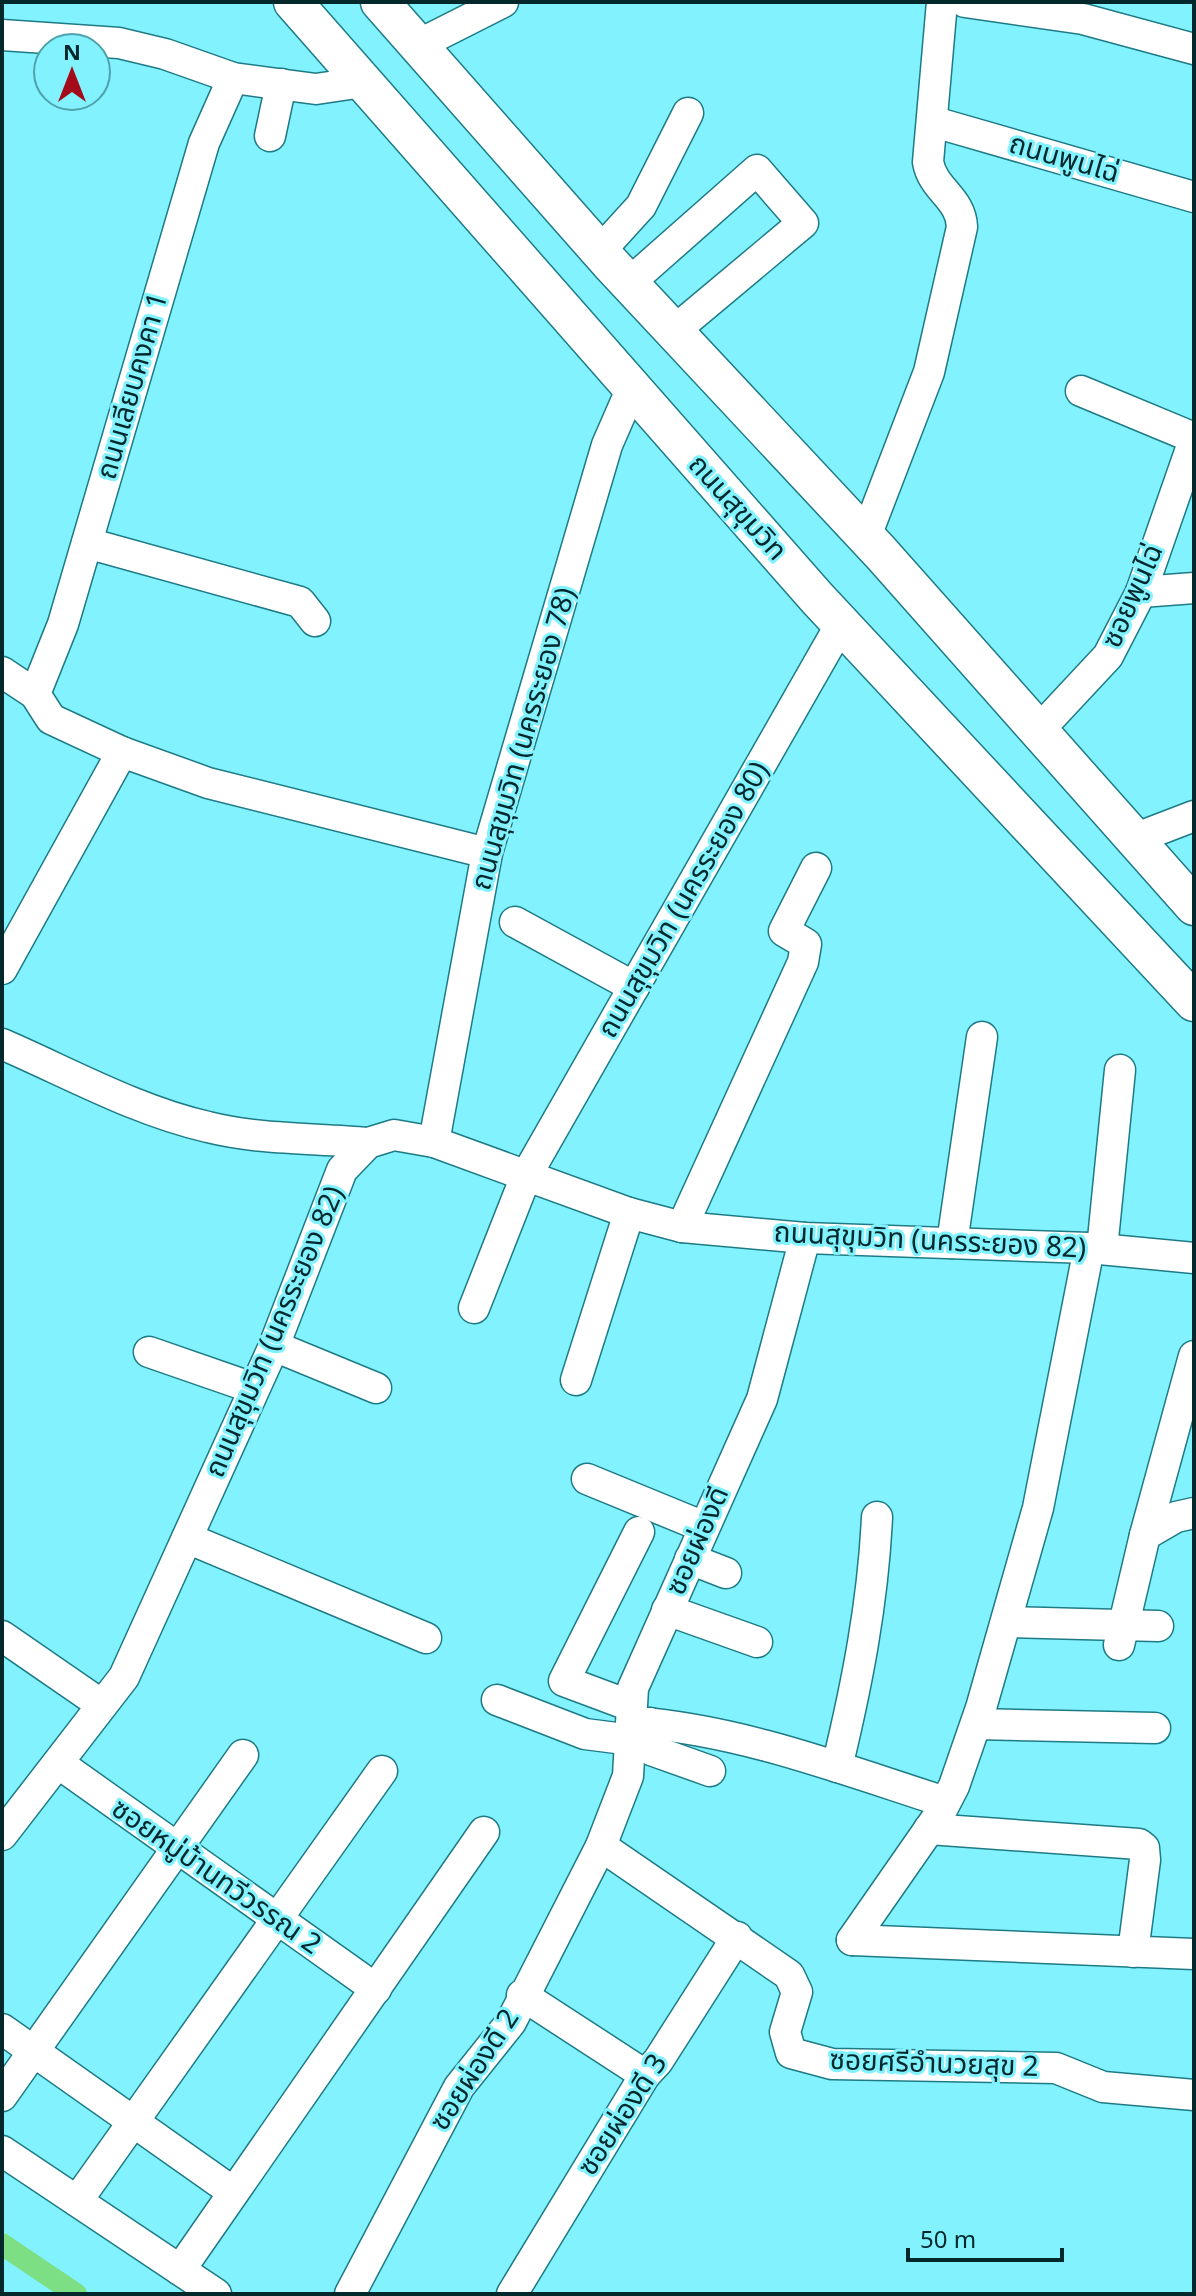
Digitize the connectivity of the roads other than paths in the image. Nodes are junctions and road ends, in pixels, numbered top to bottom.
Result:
1 (293, 2) edge
2 (380, 2) edge
3 (503, 2) edge
4 (942, 2) edge
5 (965, 2) edge
6 (2, 35) edge
7 (418, 45) junction
8 (1194, 49) edge
9 (233, 78) junction
10 (363, 82) junction
11 (281, 84) junction
12 (688, 113) dead end
13 (934, 122) junction
14 (270, 136) dead end
15 (1194, 197) edge
16 (600, 251) junction
17 (629, 283) junction
18 (674, 331) junction
19 (631, 390) junction
20 (1081, 391) dead end
21 (1194, 439) edge
22 (866, 536) junction
23 (87, 543) junction
24 (1194, 588) edge
25 (1141, 592) junction
26 (315, 621) dead end
27 (841, 624) junction
28 (2, 672) edge
29 (35, 694) junction
30 (1038, 731) junction
31 (122, 752) junction
32 (1194, 816) edge
33 (1134, 839) junction
34 (487, 853) junction
35 (816, 868) dead end
36 (1194, 906) edge
37 (515, 922) dead end
38 (2, 969) edge
39 (634, 987) junction
40 (1194, 1002) edge
41 (982, 1037) dead end
42 (2, 1044) edge
43 (1120, 1070) dead end
44 (434, 1142) junction
45 (368, 1143) junction
46 (526, 1176) junction
47 (629, 1213) junction
48 (682, 1227) junction
49 (805, 1238) junction
50 (952, 1243) junction
51 (1096, 1248) junction
52 (1194, 1258) edge
53 (474, 1308) dead end
54 (274, 1346) junction
55 (149, 1352) dead end
56 (1193, 1372) edge
57 (576, 1380) dead end
58 (253, 1388) junction
59 (376, 1388) dead end
60 (587, 1479) dead end
61 (1194, 1513) edge
62 (877, 1517) dead end
63 (704, 1527) junction
64 (639, 1532) dead end
65 (1145, 1535) junction
66 (187, 1538) junction
67 (690, 1559) junction
68 (726, 1573) dead end
69 (667, 1610) junction
70 (1008, 1622) junction
71 (1158, 1626) dead end
72 (1121, 1635) junction
73 (2, 1636) edge
74 (426, 1638) dead end
75 (757, 1642) dead end
76 (497, 1700) dead end
77 (102, 1705) junction
78 (637, 1723) junction
79 (976, 1724) junction
80 (1155, 1728) dead end
81 (243, 1755) dead end
82 (58, 1763) junction
83 (837, 1767) junction
84 (382, 1771) dead end
85 (710, 1771) dead end
86 (945, 1802) junction
87 (929, 1829) junction
88 (484, 1832) dead end
89 (2, 1835) edge
90 (601, 1846) junction
91 (176, 1850) junction
92 (275, 1921) junction
93 (737, 1937) junction
94 (1133, 1952) junction
95 (1194, 1954) edge
96 (376, 1989) junction
97 (522, 1995) junction
98 (2, 2029) edge
99 (32, 2052) junction
100 (645, 2075) junction
101 (1194, 2095) edge
102 (2, 2096) edge
103 (132, 2121) junction
104 (2, 2151) edge
105 (233, 2192) junction
106 (77, 2201) junction
107 (180, 2270) junction
108 (216, 2294) edge
109 (350, 2294) edge
110 (512, 2294) edge

1 - 10 main road, ถนนสุขุมวิท
2 - 7 main road
3 - 7 street
4 - 13 street
5 - 8 street
6 - 9 street
7 - 16 main road
9 - 11 street
9 - 23 street, ถนนเลียบคงคา 1
10 - 11 street
10 - 19 main road, ถนนสุขุมวิท
11 - 14 street
12 - 16 street
13 - 15 street, ถนนพูนไฉ่
13 - 22 street
16 - 17 main road
17 - 18 main road
17 - 18 street
18 - 22 main road
19 - 27 main road, ถนนสุขุมวิท
19 - 34 street, ถนนสุขุมวิท (นครระยอง 78)
20 - 21 street
21 - 25 street, ซอยพูนไฉ่
22 - 30 main road
23 - 26 street
23 - 29 street, ถนนเลียบคงคา 1
24 - 25 street
25 - 30 street, ซอยพูนไฉ่
27 - 39 street, ถนนสุขุมวิท (นครระยอง 80)
27 - 40 main road, ถนนสุขุมวิท
28 - 29 street
29 - 31 street
30 - 33 main road
31 - 34 street
31 - 38 street
32 - 33 street
33 - 36 main road
34 - 44 street, ถนนสุขุมวิท (นครระยอง 78)
35 - 48 street
37 - 39 street
39 - 46 street, ถนนสุขุมวิท (นครระยอง 80)
41 - 50 street
42 - 45 street
43 - 51 street
44 - 45 street, ถนนสุขุมวิท (นครระยอง 82)
44 - 46 street, ถนนสุขุมวิท (นครระยอง 82)
45 - 54 street, ถนนสุขุมวิท (นครระยอง 82)
46 - 47 street, ถนนสุขุมวิท (นครระยอง 82)
46 - 53 street, ถนนสุขุมวิท (นครระยอง 80)
47 - 48 street, ถนนสุขุมวิท (นครระยอง 82)
47 - 57 street
48 - 49 street, ถนนสุขุมวิท (นครระยอง 82)
49 - 50 street, ถนนสุขุมวิท (นครระยอง 82)
49 - 63 street, ซอยผ่องดี
50 - 51 street, ถนนสุขุมวิท (นครระยอง 82)
51 - 52 street, ถนนสุขุมวิท (นครระยอง 82)
51 - 70 street
54 - 58 street, ถนนสุขุมวิท (นครระยอง 82)
54 - 59 street
55 - 58 street
56 - 65 street
58 - 66 street, ถนนสุขุมวิท (นครระยอง 82)
60 - 63 street
61 - 65 street
62 - 83 street
63 - 67 street, ซอยผ่องดี
64 - 78 street
65 - 72 street
66 - 74 street
66 - 77 street, ถนนสุขุมวิท (นครระยอง 82)
67 - 68 street
67 - 69 street, ซอยผ่องดี
69 - 75 street
69 - 78 street, ซอยผ่องดี
70 - 72 street
70 - 79 street
71 - 72 street
73 - 77 street
76 - 78 street
77 - 82 street, ถนนสุขุมวิท (นครระยอง 82)
78 - 83 street
78 - 85 street
78 - 90 street, ซอยผ่องดี
79 - 80 street
79 - 86 street
81 - 91 street
82 - 89 street, ถนนสุขุมวิท (นครระยอง 82)
82 - 91 street, ซอยหมู่บ้านทวีวรรณ 2
83 - 86 street
84 - 92 street
86 - 87 street
87 - 94 street
87 - 94 street
88 - 96 street
90 - 93 street, ซอยศรีอำนวยสุข 2
90 - 97 street, ซอยผ่องดี 2
91 - 92 street, ซอยหมู่บ้านทวีวรรณ 2
91 - 99 street
92 - 96 street, ซอยหมู่บ้านทวีวรรณ 2
92 - 103 street
93 - 100 street, ซอยผ่องดี 3
93 - 101 street, ซอยศรีอำนวยสุข 2
94 - 95 street
96 - 105 street
97 - 100 street
97 - 109 street, ซอยผ่องดี 2
98 - 99 street
99 - 102 street
99 - 103 street
100 - 110 street, ซอยผ่องดี 3
103 - 105 street
103 - 106 street
104 - 106 street
105 - 107 street
106 - 107 street
107 - 108 street

